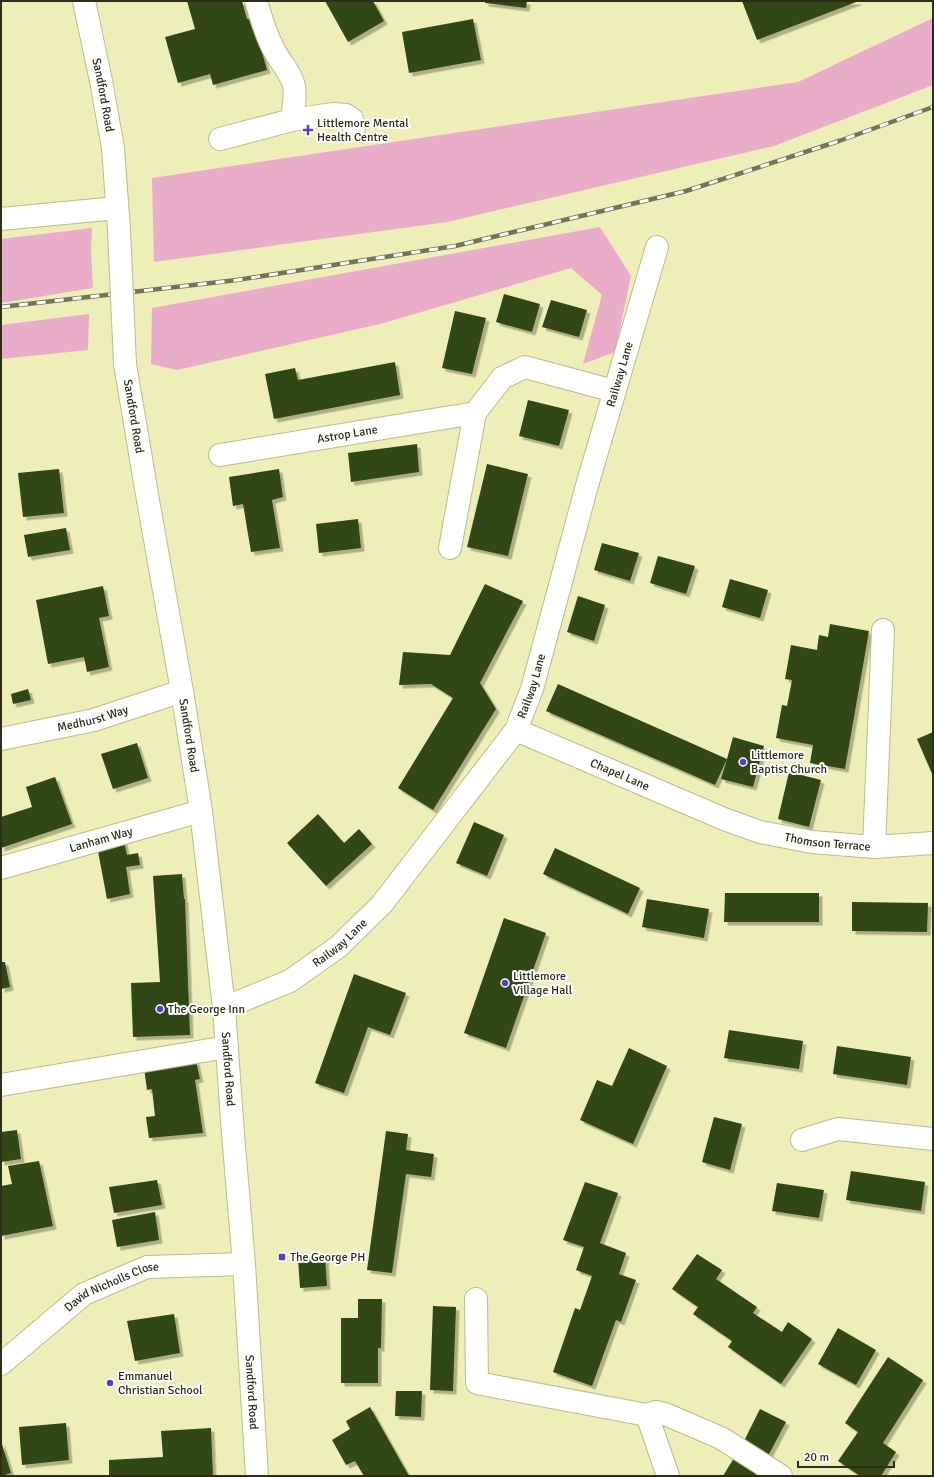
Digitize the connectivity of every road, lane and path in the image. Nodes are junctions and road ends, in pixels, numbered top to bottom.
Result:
1 (84, 1) edge
2 (256, 1) edge
3 (292, 120) junction
4 (354, 128) dead end
5 (220, 139) dead end
6 (117, 208) junction
7 (1, 219) edge
8 (657, 247) dead end
9 (614, 391) junction
10 (476, 413) junction
11 (220, 455) dead end
12 (450, 548) dead end
13 (883, 630) dead end
14 (182, 691) junction
15 (516, 730) junction
16 (1, 739) edge
17 (201, 811) junction
18 (724, 819) joint
19 (933, 843) edge
20 (874, 847) junction
21 (1, 868) edge
22 (224, 1008) junction
23 (227, 1047) junction
24 (1, 1085) edge
25 (933, 1139) edge
26 (802, 1140) dead end
27 (244, 1264) junction
28 (476, 1299) dead end
29 (1, 1364) edge
30 (647, 1415) junction
31 (779, 1475) edge
32 (257, 1476) edge
33 (668, 1476) edge

1 - 6 street, Sandford Road
2 - 3 street
3 - 4 street
3 - 5 street
6 - 7 street
6 - 14 street, Sandford Road, bridge
8 - 9 street, Railway Lane
9 - 10 street
9 - 15 street, Railway Lane
10 - 11 street, Astrop Lane
10 - 12 street
13 - 20 street
14 - 16 street, Medhurst Way
14 - 17 street, Sandford Road
15 - 18 street, Chapel Lane
15 - 22 street, Railway Lane
17 - 21 street, Lanham Way
17 - 22 street, Sandford Road
18 - 20 street, Thomson Terrace
19 - 20 street, Thomson Terrace
22 - 23 street, Sandford Road
23 - 24 street
23 - 27 street, Sandford Road
25 - 26 street
27 - 29 street, David Nicholls Close
27 - 32 street, Sandford Road
28 - 30 street
30 - 31 street
30 - 33 street

